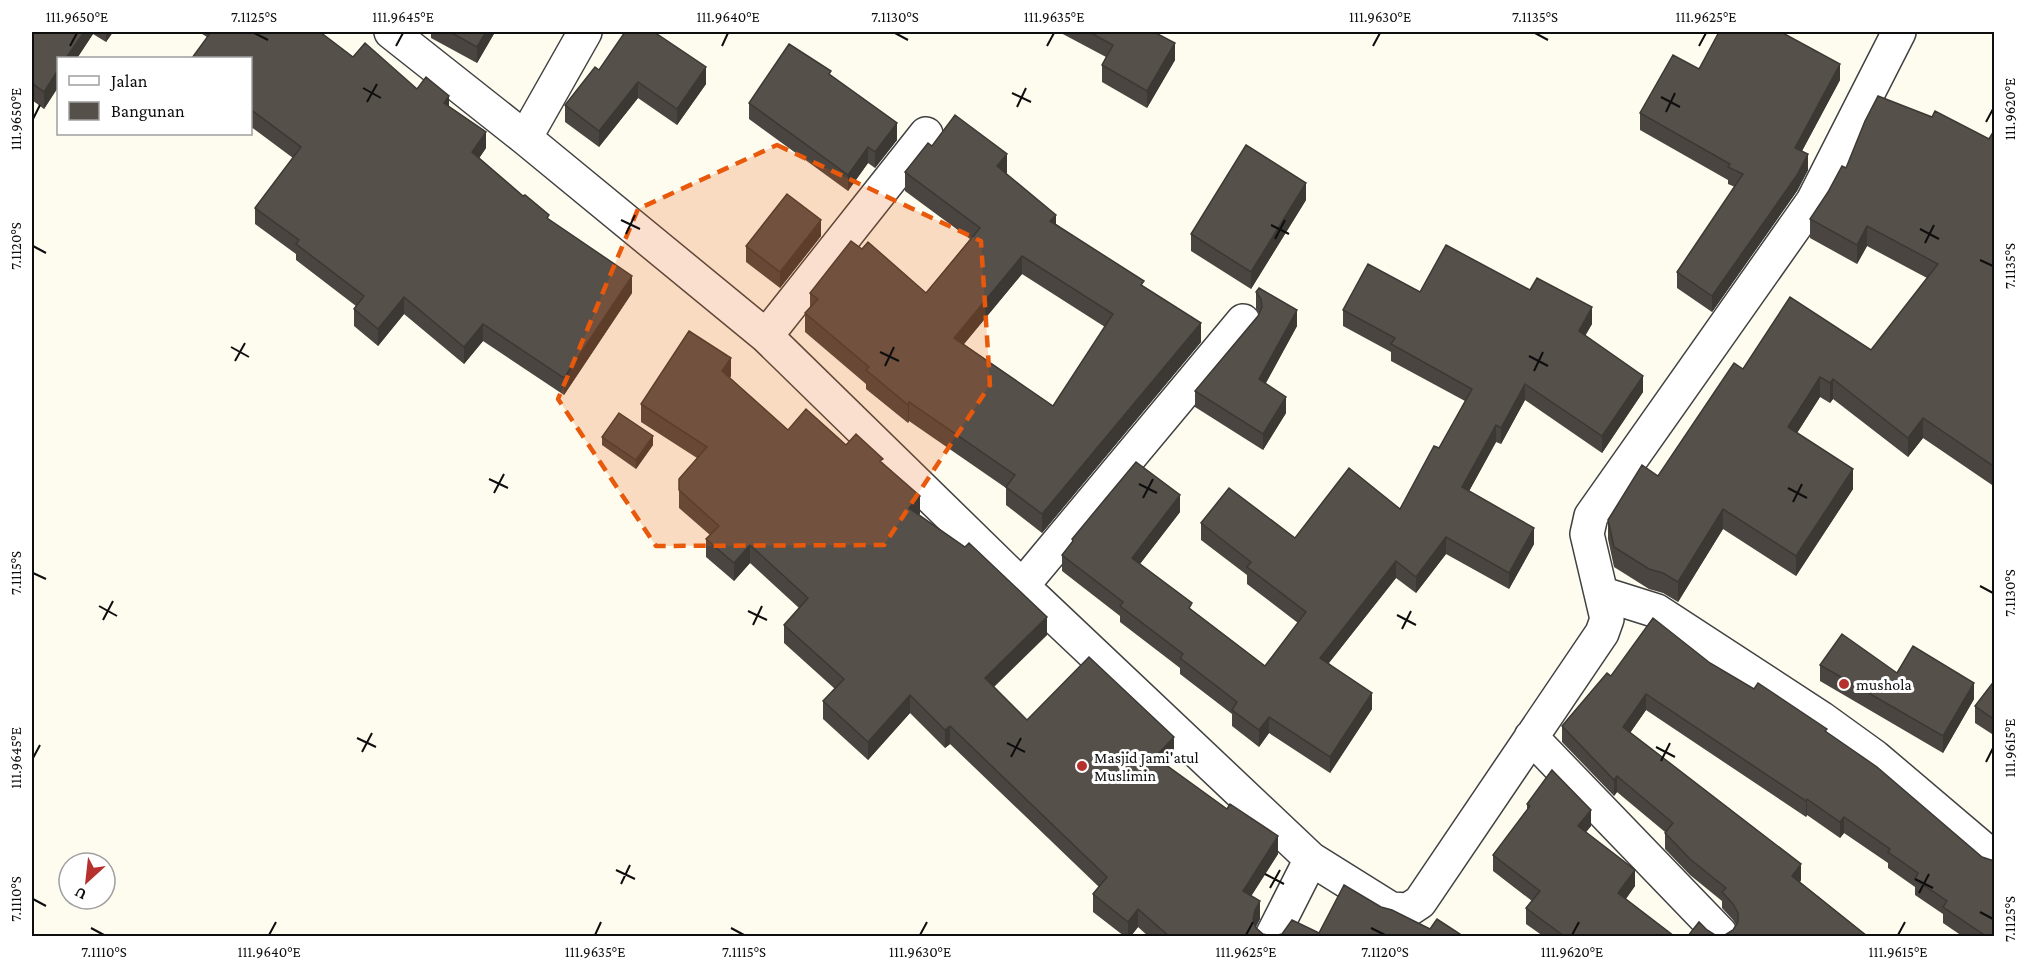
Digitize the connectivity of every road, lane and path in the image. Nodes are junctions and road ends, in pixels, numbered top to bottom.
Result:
1 (391, 32) edge
2 (585, 32) edge
3 (1899, 32) edge
4 (927, 134) dead end
5 (525, 138) junction
6 (1243, 321) dead end
7 (766, 336) junction
8 (1022, 586) junction
9 (1602, 594) junction
10 (1532, 737) junction
11 (1995, 858) edge
12 (1311, 859) junction
13 (1719, 933) edge
14 (1272, 936) edge

1 - 5 street
2 - 5 street
3 - 9 street
4 - 7 street
5 - 7 street
6 - 8 street
7 - 8 street
8 - 12 street
9 - 10 street
9 - 11 street
10 - 12 street
10 - 13 street
12 - 14 street

